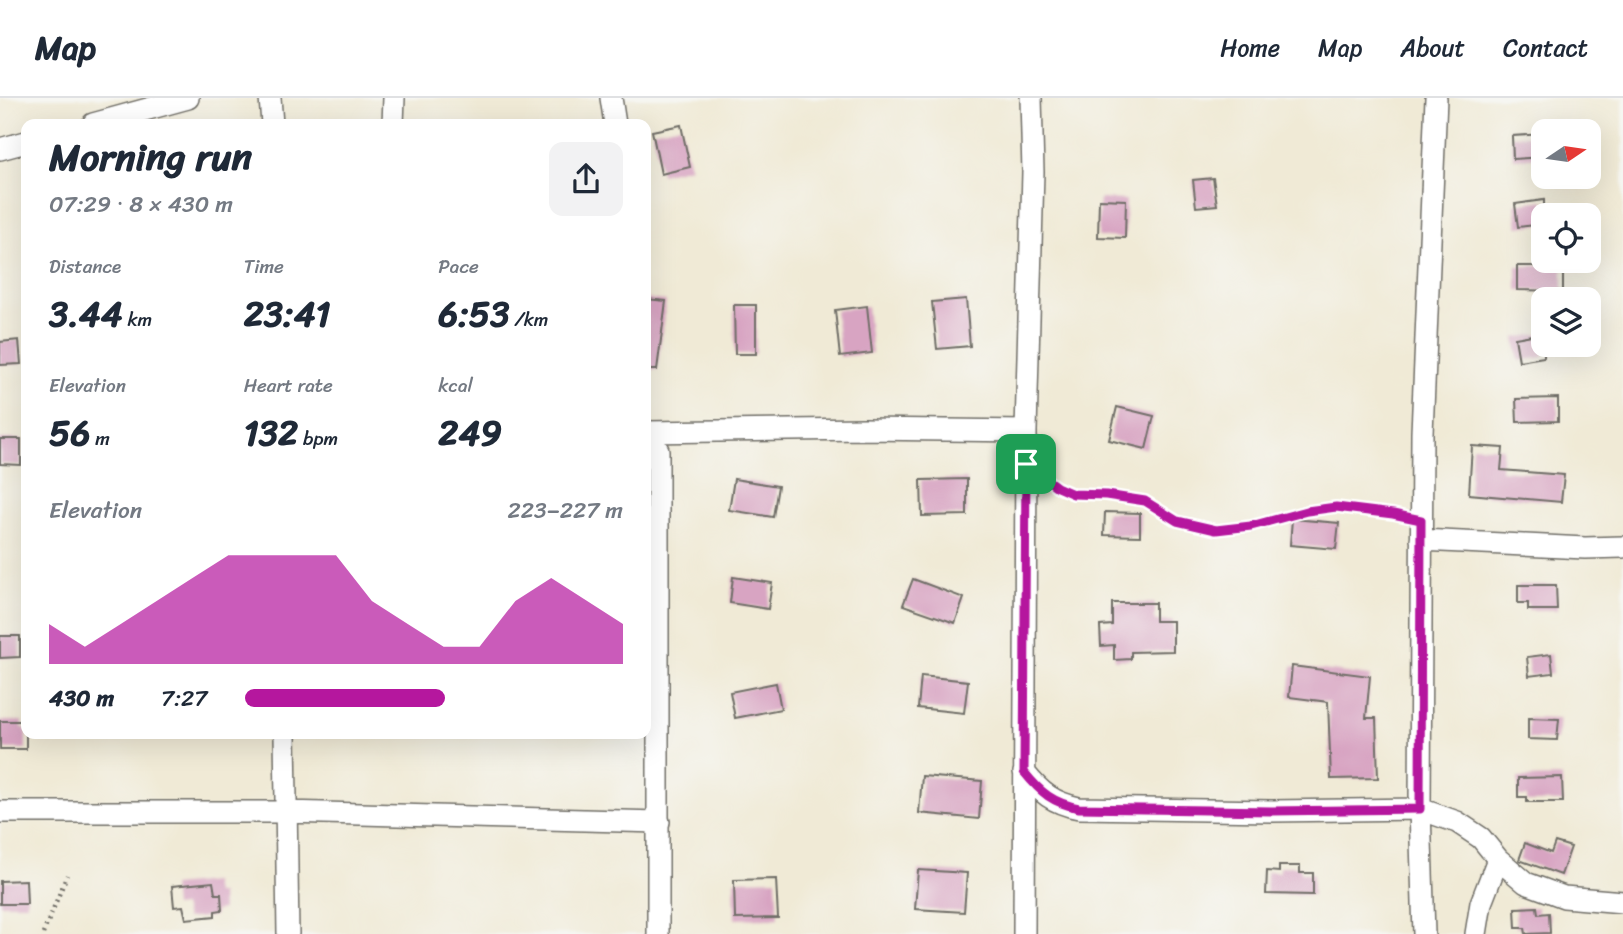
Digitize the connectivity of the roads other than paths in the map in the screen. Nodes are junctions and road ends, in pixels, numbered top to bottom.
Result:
1 (188, 98) edge
2 (270, 98) edge
3 (394, 98) edge
4 (611, 98) edge
5 (1031, 98) edge
6 (1436, 98) edge
7 (111, 119) edge
8 (272, 119) edge
9 (393, 119) edge
10 (614, 119) edge
11 (21, 143) edge
12 (0, 149) edge
13 (1026, 432) junction
14 (651, 433) edge
15 (651, 440) edge
16 (1421, 530) junction
17 (1623, 547) edge
18 (285, 739) edge
19 (1024, 772) junction
20 (1420, 809) junction
21 (0, 812) edge
22 (286, 812) junction
23 (659, 822) junction
24 (1499, 859) junction
25 (1623, 902) edge
26 (288, 934) edge
27 (658, 934) edge
28 (1024, 934) edge
29 (1424, 934) edge
30 (1476, 934) edge

1 - 7 street
2 - 8 street
3 - 9 street
4 - 10 street
5 - 13 street
6 - 16 street
11 - 12 street
13 - 14 street
13 - 19 street
15 - 23 street
16 - 17 street
16 - 20 street
18 - 22 street
19 - 20 street
19 - 28 street
20 - 24 street
20 - 29 street
21 - 22 street
22 - 23 street
22 - 26 street
23 - 27 street
24 - 25 street
24 - 30 street

